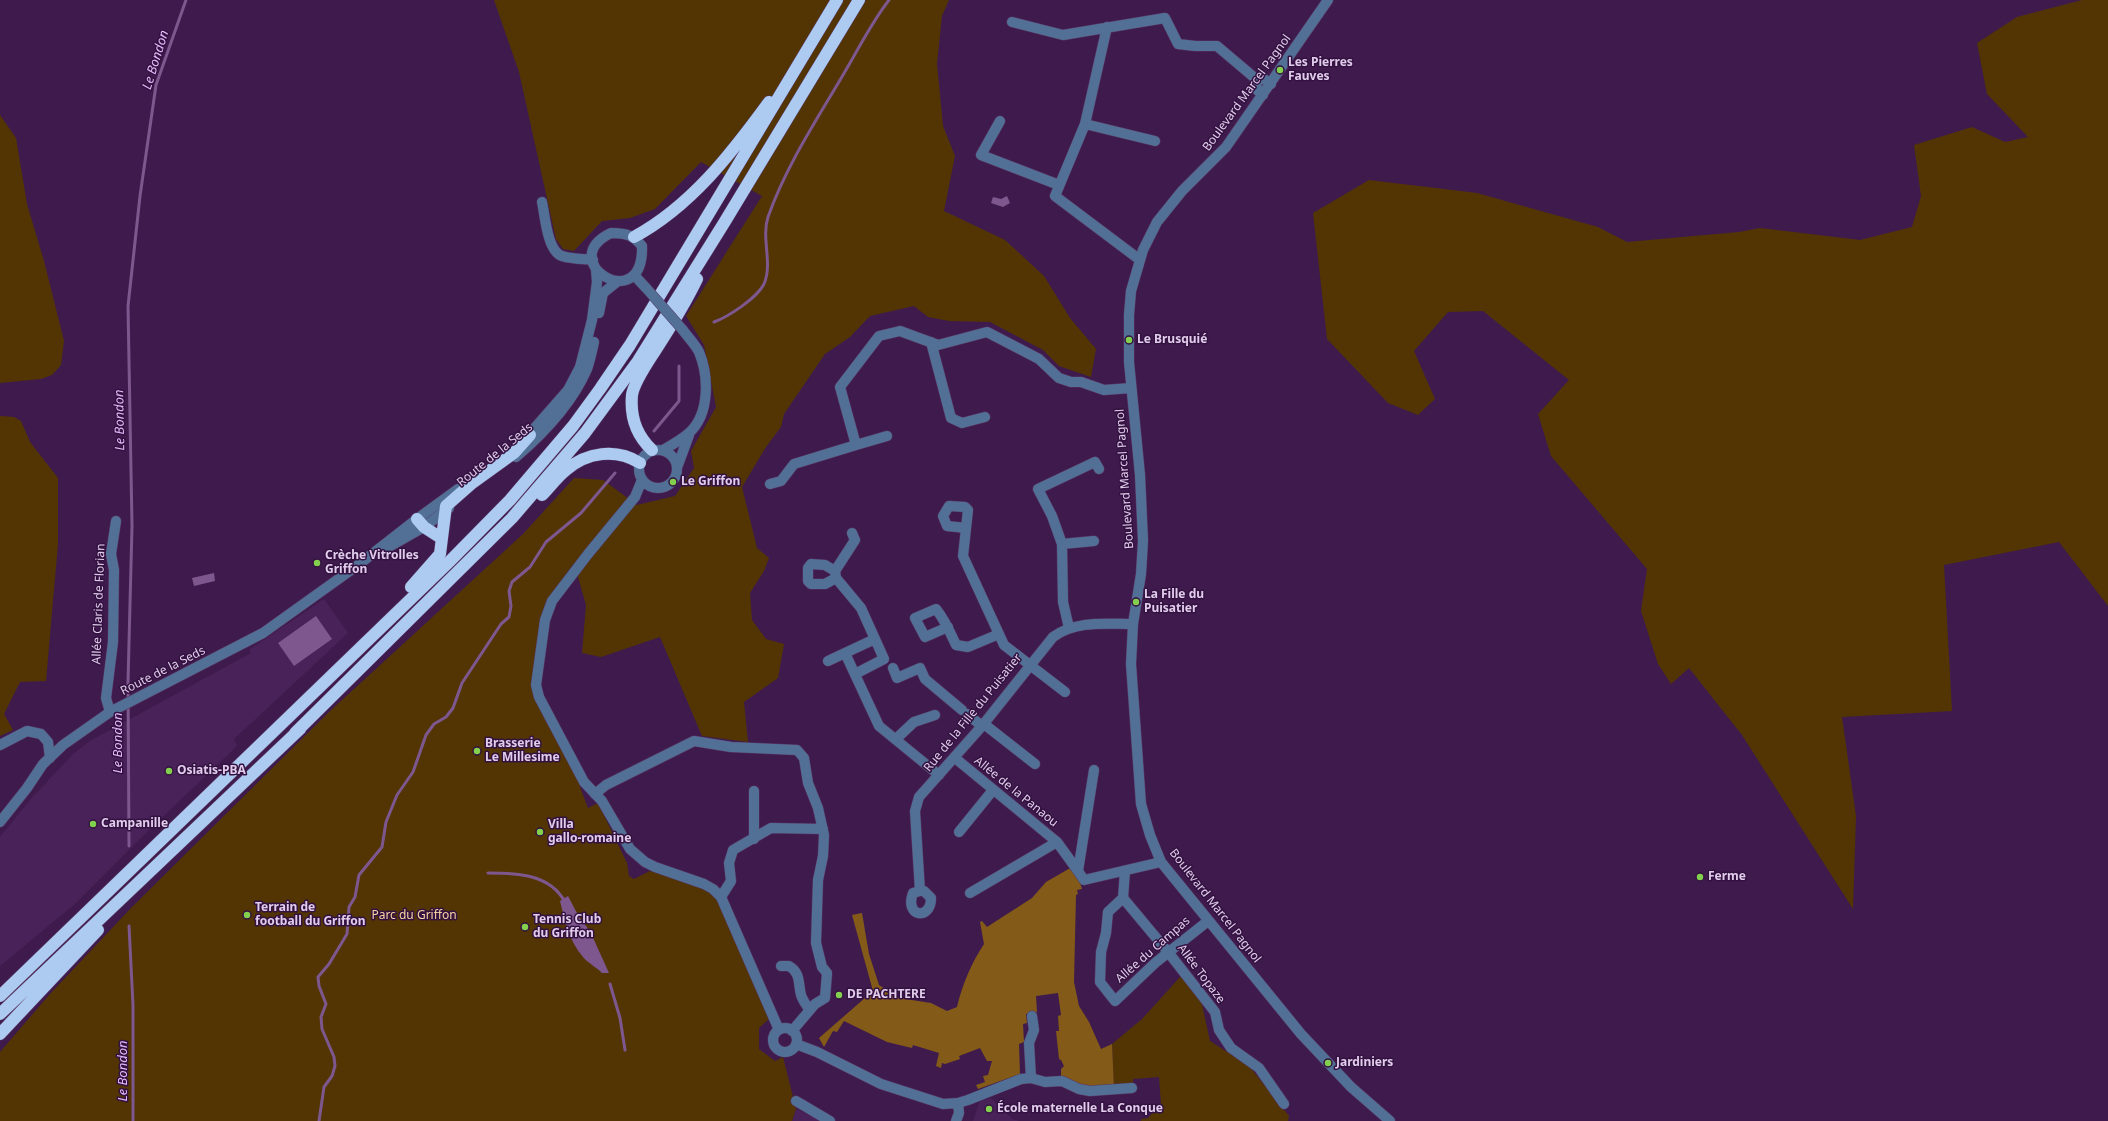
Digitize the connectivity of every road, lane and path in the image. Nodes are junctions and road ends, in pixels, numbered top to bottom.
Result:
1 (837, 0) edge
2 (859, 0) edge
3 (1328, 0) edge
4 (1012, 22) dead end
5 (1107, 27) junction
6 (814, 37) junction
7 (1256, 79) junction
8 (1271, 84) junction
9 (1263, 95) junction
10 (1000, 121) dead end
11 (1085, 124) junction
12 (1155, 141) dead end
13 (1059, 185) junction
14 (542, 202) dead end
15 (724, 223) junction
16 (634, 237) junction
17 (1140, 260) junction
18 (594, 265) junction
19 (634, 275) junction
20 (618, 281) junction
21 (931, 342) junction
22 (1131, 388) junction
23 (985, 417) dead end
24 (690, 433) junction
25 (530, 435) junction
26 (887, 436) dead end
27 (856, 446) junction
28 (658, 450) junction
29 (640, 463) junction
30 (678, 465) junction
31 (1099, 469) dead end
32 (642, 480) junction
33 (770, 484) dead end
34 (657, 489) junction
35 (635, 497) junction
36 (445, 511) junction
37 (116, 521) dead end
38 (420, 523) junction
39 (966, 528) dead end
40 (852, 533) dead end
41 (441, 538) junction
42 (1094, 541) dead end
43 (1062, 544) junction
44 (1133, 624) junction
45 (948, 627) dead end
46 (1069, 628) junction
47 (999, 634) junction
48 (875, 639) junction
49 (845, 653) junction
50 (828, 660) dead end
51 (889, 663) junction
52 (1030, 665) junction
53 (855, 674) junction
54 (1065, 692) dead end
55 (114, 710) junction
56 (935, 715) dead end
57 (983, 725) junction
58 (279, 726) junction
59 (295, 733) junction
60 (896, 739) junction
61 (0, 745) edge
62 (50, 758) junction
63 (955, 758) junction
64 (1035, 764) dead end
65 (1094, 770) dead end
66 (939, 775) junction
67 (248, 776) junction
68 (993, 790) junction
69 (754, 791) dead end
70 (595, 794) junction
71 (0, 822) edge
72 (823, 829) junction
73 (959, 832) dead end
74 (754, 839) junction
75 (1057, 842) junction
76 (138, 862) junction
77 (1161, 862) junction
78 (1078, 871) junction
79 (1125, 871) junction
80 (920, 891) dead end
81 (970, 894) dead end
82 (721, 897) junction
83 (1123, 898) junction
84 (1208, 921) junction
85 (1168, 952) junction
86 (781, 966) dead end
87 (0, 984) edge
88 (0, 996) edge
89 (810, 1010) junction
90 (0, 1014) edge
91 (1032, 1016) dead end
92 (779, 1030) junction
93 (792, 1031) junction
94 (0, 1034) edge
95 (796, 1044) junction
96 (1031, 1078) junction
97 (1132, 1088) dead end
98 (796, 1100) dead end
99 (958, 1103) junction
100 (1284, 1104) dead end
101 (830, 1121) edge
102 (956, 1121) edge
103 (1390, 1121) edge

1 - 6 highway
2 - 15 highway
3 - 8 street, Boulevard Marcel Pagnol
4 - 5 street
5 - 7 street
5 - 11 street
6 - 16 highway
6 - 58 highway
7 - 8 street
7 - 9 street
8 - 9 street, Boulevard Marcel Pagnol
9 - 17 street, Boulevard Marcel Pagnol
10 - 13 street
11 - 12 street
11 - 13 street
13 - 17 street
14 - 18 street
15 - 28 highway
15 - 59 highway
16 - 18 street
16 - 19 street
17 - 22 street, Boulevard Marcel Pagnol
18 - 20 street
18 - 25 street, Route de la Seds
19 - 20 street
19 - 24 street, bridge
20 - 36 street, Route de la Seds
21 - 22 street
21 - 23 street
21 - 27 street
22 - 44 street, Boulevard Marcel Pagnol
24 - 28 street
24 - 30 street
25 - 36 highway
25 - 38 street, Route de la Seds
26 - 27 street
27 - 33 street
28 - 29 street
28 - 30 street
29 - 32 street
29 - 59 highway
30 - 34 street
31 - 43 street
32 - 34 street
32 - 35 street
34 - 35 street
35 - 70 street
36 - 38 street, Route de la Seds
36 - 41 highway
37 - 55 street, Allée Claris de Florian
38 - 41 highway
38 - 55 street, Route de la Seds
39 - 47 street
40 - 48 street
41 - 58 highway
42 - 43 street
43 - 46 street
44 - 46 street, Rue de la Fille du Puisatier
44 - 77 street, Boulevard Marcel Pagnol
45 - 47 street
46 - 52 street, Rue de la Fille du Puisatier
47 - 52 street
48 - 49 street
48 - 51 street
49 - 50 street
49 - 53 street
51 - 53 street
51 - 57 street
52 - 54 street
52 - 57 street, Rue de la Fille du Puisatier
53 - 60 street
55 - 62 street, Route de la Seds
56 - 60 street
57 - 63 street, Rue de la Fille du Puisatier
57 - 64 street
58 - 76 highway
59 - 67 highway
60 - 66 street
61 - 62 street
62 - 71 street, Route de la Seds
63 - 66 street, Rue de la Fille du Puisatier
63 - 68 street, Allée de la Panaou
65 - 78 street
66 - 80 street, Rue de la Fille du Puisatier
67 - 90 highway
67 - 94 highway
68 - 73 street
68 - 75 street, Allée de la Panaou
69 - 74 street
70 - 72 street
70 - 82 street
72 - 74 street
72 - 89 street
74 - 82 street
75 - 78 street
75 - 81 street, Allée de la Panaou
76 - 87 highway
76 - 88 highway
77 - 79 street
77 - 84 street, Boulevard Marcel Pagnol
78 - 79 street
79 - 83 street
82 - 92 street
83 - 85 street, Allée Topaze
83 - 85 street, Allée du Campas
84 - 85 street, Allée du Campas
84 - 103 street, Boulevard Marcel Pagnol
85 - 100 street, Allée Topaze
86 - 89 street
89 - 93 street
91 - 96 street
92 - 93 street
92 - 95 street
93 - 95 street
95 - 99 street
96 - 97 street
96 - 99 street
98 - 101 street
99 - 102 street

